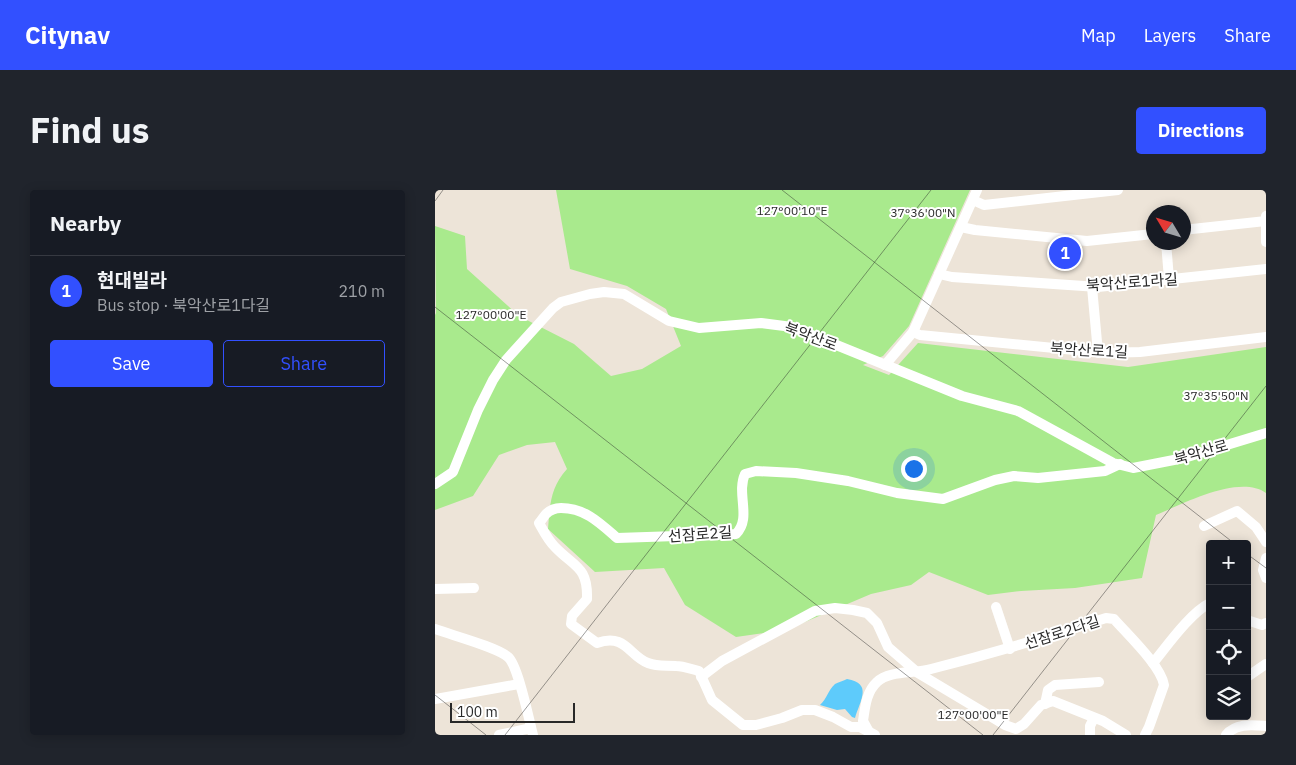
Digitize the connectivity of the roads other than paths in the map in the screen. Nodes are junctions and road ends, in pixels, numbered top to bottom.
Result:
1 (977, 190) edge
2 (1118, 190) edge
3 (973, 200) junction
4 (1266, 216) edge
5 (1266, 222) edge
6 (961, 226) junction
7 (1191, 229) edge
8 (1146, 235) edge
9 (1266, 242) edge
10 (1167, 250) edge
11 (1266, 269) edge
12 (939, 274) junction
13 (1169, 280) junction
14 (1092, 287) junction
15 (913, 332) junction
16 (1266, 337) edge
17 (1098, 352) junction
18 (885, 365) junction
19 (1266, 433) edge
20 (1120, 464) junction
21 (435, 484) edge
22 (1203, 526) dead end
23 (1266, 542) edge
24 (1266, 558) edge
25 (1266, 578) edge
26 (474, 588) dead end
27 (435, 589) edge
28 (1206, 605) edge
29 (996, 607) dead end
30 (1251, 621) edge
31 (1266, 623) edge
32 (435, 629) edge
33 (1010, 649) junction
34 (1153, 663) junction
35 (1266, 664) edge
36 (917, 673) junction
37 (1250, 675) edge
38 (701, 677) junction
39 (1099, 682) dead end
40 (519, 684) junction
41 (435, 699) edge
42 (1045, 704) junction
43 (1094, 718) junction
44 (1243, 721) edge
45 (1266, 726) edge
46 (532, 732) edge
47 (871, 734) edge
48 (499, 735) edge
49 (1091, 735) edge
50 (1126, 735) edge
51 (1145, 735) edge
52 (1227, 735) edge

1 - 3 street
2 - 3 street
3 - 6 street
4 - 5 street
5 - 7 street
5 - 9 street
6 - 8 street
6 - 12 street
10 - 13 street
11 - 13 street, 북악산로1라길
12 - 14 street, 북악산로1라길
12 - 15 street
13 - 14 street, 북악산로1라길
14 - 17 street
15 - 17 street, 북악산로1길
15 - 18 street
16 - 17 street, 북악산로1길
18 - 20 street, 북악산로
18 - 21 street, 북악산로
19 - 20 street, 북악산로
20 - 38 street, 선잠로2길
22 - 23 street
24 - 25 street
26 - 27 street
28 - 34 street
29 - 33 street, 선잠로2다길
30 - 31 street
32 - 40 street
33 - 34 street, 선잠로2다길
33 - 36 street, 선잠로2다길
34 - 51 street, 선잠로2다길
35 - 37 street
36 - 38 street
36 - 42 street
36 - 47 street, 선잠로2다길
38 - 47 street
39 - 42 street
40 - 41 street
40 - 46 street
42 - 43 street
43 - 49 street
43 - 50 street
44 - 45 street
44 - 52 street
46 - 48 street

